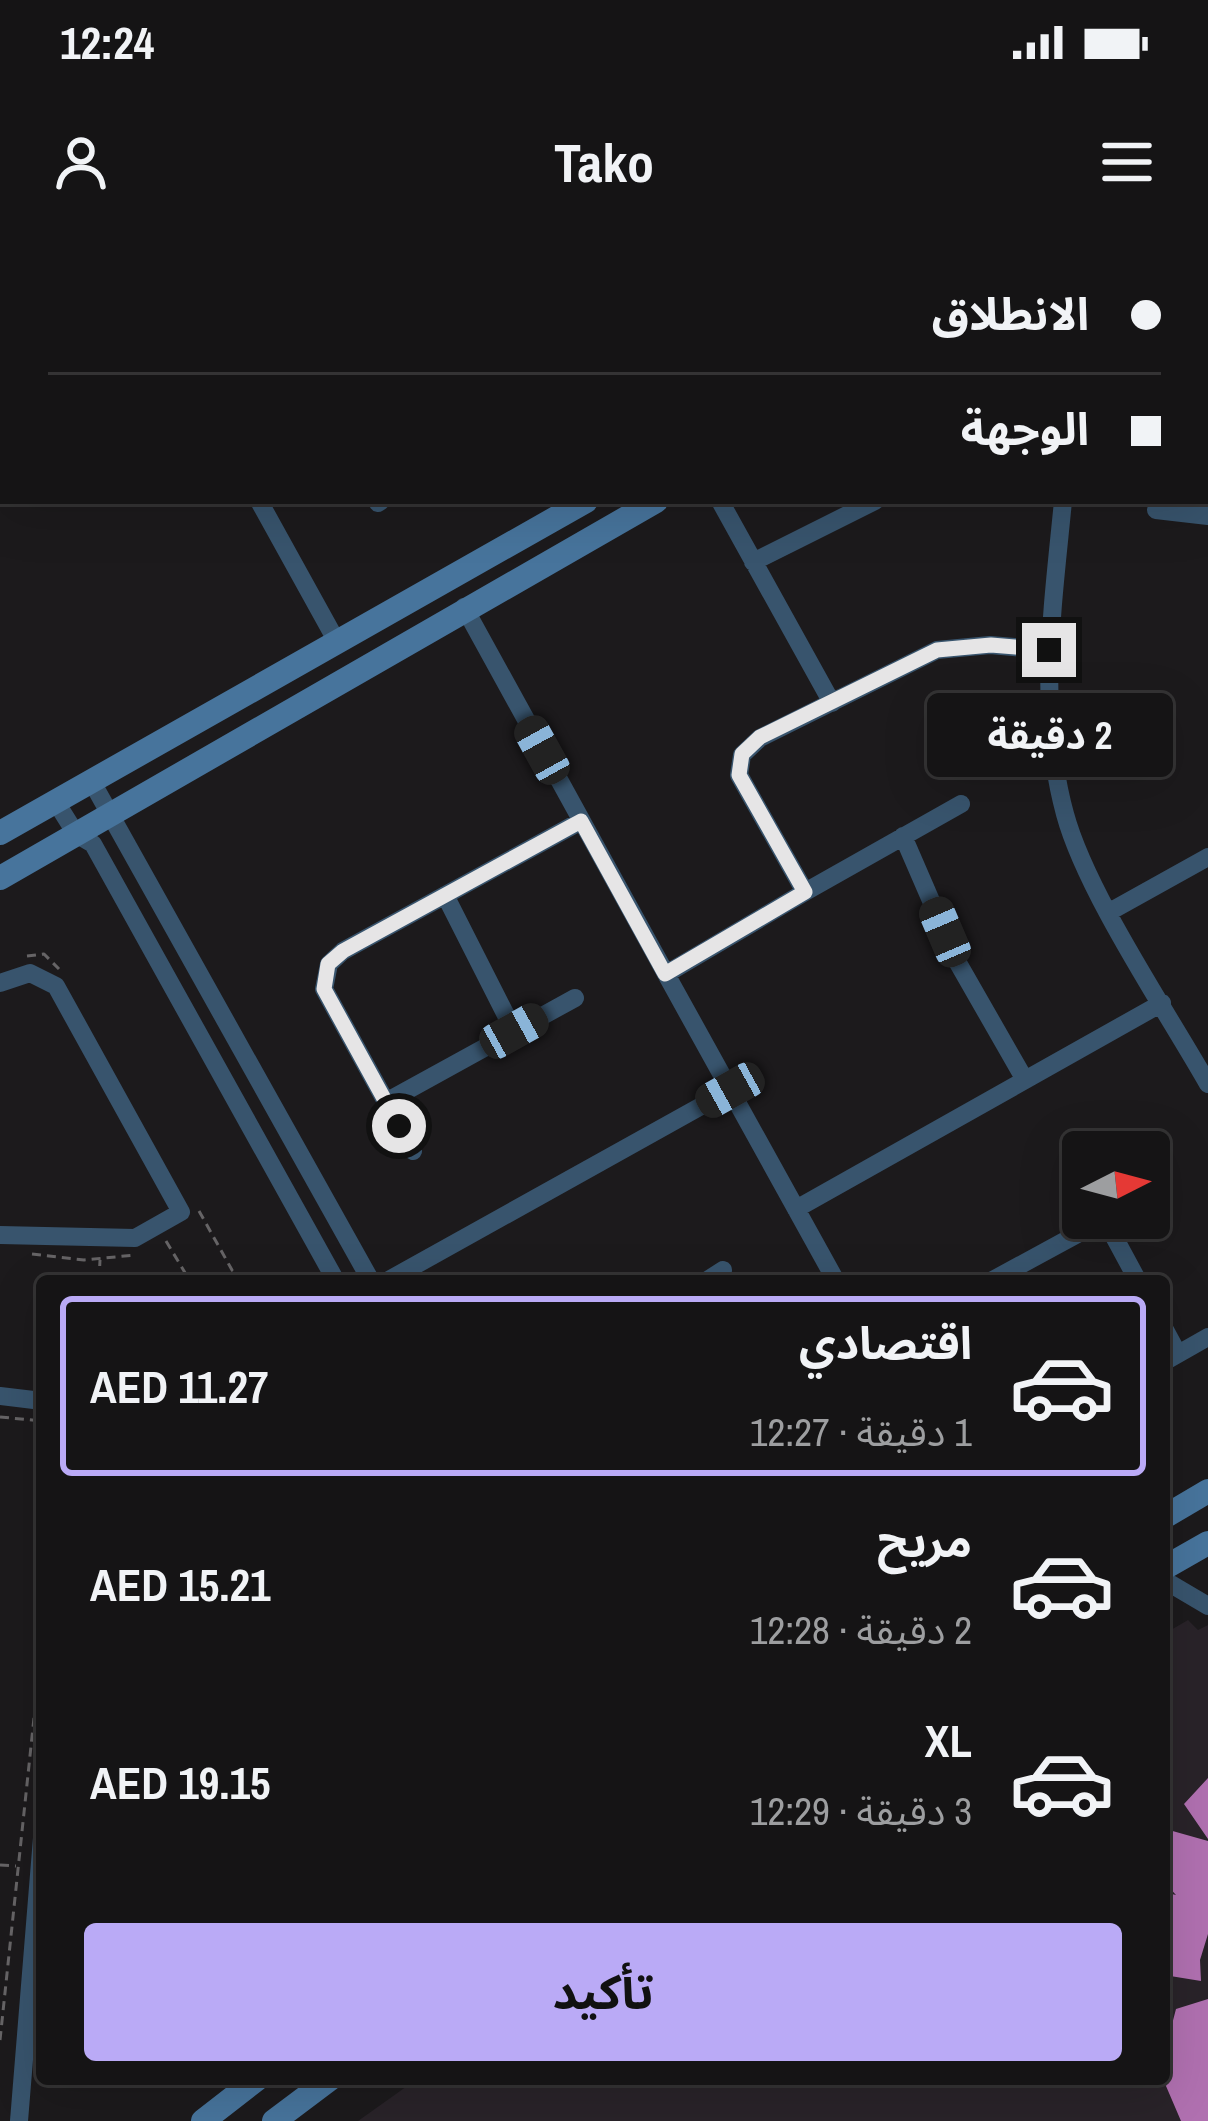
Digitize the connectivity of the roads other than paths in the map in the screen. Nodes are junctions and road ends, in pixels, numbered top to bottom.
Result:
1 (261, 504) edge
2 (581, 504) edge
3 (651, 504) edge
4 (722, 504) edge
5 (869, 504) edge
6 (1064, 504) edge
7 (1156, 510) dead end
8 (1208, 516) edge
9 (753, 562) junction
10 (464, 607) junction
11 (338, 642) junction
12 (1049, 650) junction
13 (832, 703) junction
14 (92, 782) junction
15 (56, 802) junction
16 (962, 804) dead end
17 (110, 814) junction
18 (581, 821) junction
19 (0, 833) edge
20 (76, 834) junction
21 (903, 836) junction
22 (1208, 856) edge
23 (0, 878) edge
24 (805, 892) junction
25 (445, 895) junction
26 (1111, 911) junction
27 (665, 974) junction
28 (0, 983) edge
29 (575, 998) dead end
30 (1162, 1003) junction
31 (514, 1031) junction
32 (1025, 1080) junction
33 (1208, 1084) edge
34 (730, 1090) junction
35 (386, 1102) junction
36 (413, 1151) dead end
37 (796, 1209) junction
38 (0, 1235) edge
39 (1068, 1239) edge
40 (1116, 1239) edge
41 (723, 1270) dead end
42 (333, 1275) edge
43 (368, 1275) edge
44 (398, 1275) edge
45 (715, 1275) edge
46 (833, 1275) edge
47 (1002, 1275) edge
48 (1135, 1275) edge
49 (1208, 1337) edge
50 (1171, 1358) edge
51 (0, 1396) edge
52 (36, 1400) edge
53 (1208, 1491) edge
54 (1170, 1513) edge
55 (1208, 1543) edge
56 (1170, 1565) edge
57 (1170, 1584) edge
58 (1208, 1606) edge
59 (36, 1977) edge
60 (34, 2028) edge
61 (249, 2085) edge
62 (322, 2085) edge
63 (19, 2121) edge
64 (203, 2121) edge
65 (274, 2121) edge

1 - 11 street
2 - 11 main road
3 - 10 main road
4 - 9 street
5 - 9 street
6 - 12 street
7 - 8 street
9 - 13 street
10 - 17 main road
10 - 18 street
11 - 14 main road
12 - 13 street
12 - 26 street
13 - 24 street
14 - 15 main road
14 - 17 street
15 - 19 main road
15 - 20 street
16 - 21 street
17 - 20 main road
17 - 43 street
18 - 25 street
18 - 27 street
20 - 23 main road
20 - 42 street
21 - 24 street
21 - 32 street
22 - 26 street
24 - 27 street
25 - 31 street
25 - 35 street
26 - 30 street
27 - 34 street
28 - 38 street
29 - 31 street
30 - 32 street
30 - 33 street
31 - 35 street
32 - 37 street
34 - 37 street
34 - 44 street
35 - 36 street
37 - 46 street
39 - 47 street
40 - 48 street
41 - 45 street
49 - 50 street
51 - 52 street
53 - 54 main road
55 - 56 main road
57 - 58 street
59 - 60 street
60 - 63 street
61 - 64 main road
62 - 65 main road

